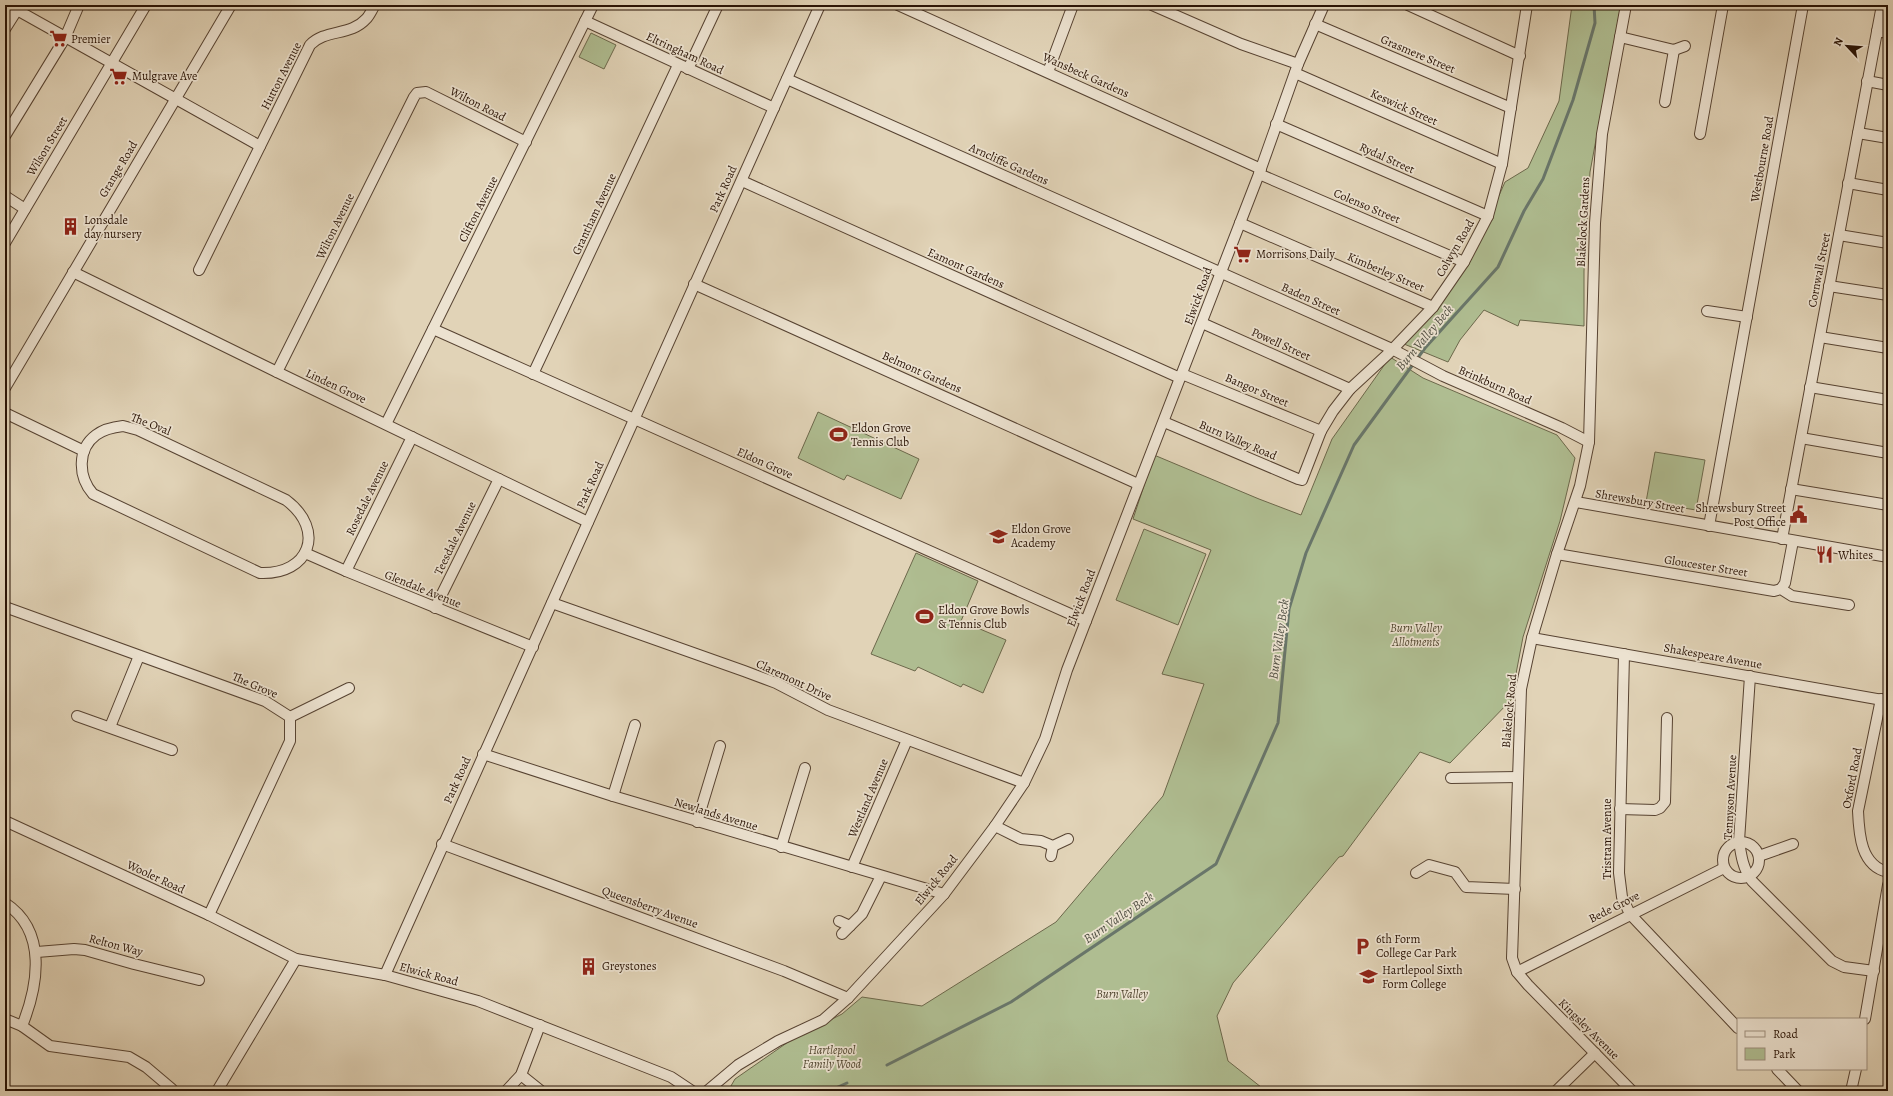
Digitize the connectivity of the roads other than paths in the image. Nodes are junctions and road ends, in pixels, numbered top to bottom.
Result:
1 (79, 5) edge
2 (146, 5) edge
3 (231, 5) edge
4 (374, 5) edge
5 (593, 5) edge
6 (718, 5) edge
7 (820, 5) edge
8 (898, 5) edge
9 (1073, 5) edge
10 (1152, 5) edge
11 (1324, 5) edge
12 (1408, 5) edge
13 (1527, 5) edge
14 (1626, 5) edge
15 (1723, 5) edge
16 (1804, 5) edge
17 (1882, 5) edge
18 (13, 7) edge
19 (585, 21) junction
20 (1315, 24) junction
21 (5, 29) edge
22 (1877, 31) junction
23 (1888, 33) edge
24 (1620, 37) junction
25 (65, 38) junction
26 (1685, 46) dead end
27 (1674, 50) junction
28 (1520, 56) junction
29 (112, 63) junction
30 (678, 65) junction
31 (688, 69) junction
32 (1297, 69) junction
33 (1048, 72) junction
34 (787, 79) junction
35 (1867, 81) junction
36 (1888, 85) edge
37 (417, 93) joint
38 (175, 99) junction
39 (1664, 102) dead end
40 (774, 108) junction
41 (1510, 108) junction
42 (1276, 124) junction
43 (1858, 133) junction
44 (1700, 134) dead end
45 (5, 136) edge
46 (1888, 138) edge
47 (526, 142) junction
48 (260, 146) junction
49 (1502, 164) junction
50 (1260, 172) junction
51 (742, 181) junction
52 (1848, 183) junction
53 (1888, 190) edge
54 (5, 196) edge
55 (25, 209) junction
56 (1488, 216) junction
57 (1240, 223) junction
58 (1839, 235) junction
59 (5, 243) edge
60 (1888, 243) edge
61 (1464, 262) junction
62 (199, 270) dead end
63 (73, 272) junction
64 (1220, 274) junction
65 (694, 284) junction
66 (1829, 286) junction
67 (1888, 295) edge
68 (1433, 307) junction
69 (1707, 311) dead end
70 (1747, 317) junction
71 (1202, 323) junction
72 (433, 329) junction
73 (1820, 337) junction
74 (1888, 348) edge
75 (1392, 349) junction
76 (277, 372) junction
77 (533, 374) junction
78 (1181, 376) junction
79 (1810, 387) junction
80 (5, 388) edge
81 (1350, 389) junction
82 (1888, 400) edge
83 (5, 413) edge
84 (634, 419) junction
85 (1164, 422) junction
86 (386, 424) junction
87 (1321, 431) junction
88 (412, 437) junction
89 (1801, 438) junction
90 (1589, 442) junction
91 (84, 451) junction
92 (1888, 453) edge
93 (499, 479) junction
94 (1302, 480) joint
95 (1138, 484) junction
96 (1791, 489) junction
97 (1576, 502) junction
98 (1888, 505) edge
99 (588, 522) junction
100 (1709, 526) junction
101 (1782, 539) junction
102 (1793, 541) junction
103 (306, 553) junction
104 (1557, 554) junction
105 (1888, 557) edge
106 (346, 571) junction
107 (1781, 589) junction
108 (552, 603) junction
109 (1849, 605) dead end
110 (5, 607) edge
111 (435, 608) junction
112 (1086, 621) junction
113 (1532, 638) junction
114 (533, 647) junction
115 (1624, 654) junction
116 (139, 656) junction
117 (1750, 676) junction
118 (349, 688) dead end
119 (1884, 700) edge
120 (77, 716) dead end
121 (290, 717) junction
122 (1667, 718) dead end
123 (635, 725) dead end
124 (110, 727) junction
125 (907, 740) junction
126 (720, 746) dead end
127 (172, 750) dead end
128 (483, 754) junction
129 (805, 768) dead end
130 (1518, 777) junction
131 (1451, 778) dead end
132 (1024, 783) junction
133 (613, 796) junction
134 (1620, 809) junction
135 (5, 821) edge
136 (697, 822) junction
137 (995, 826) junction
138 (1068, 839) dead end
139 (1739, 841) junction
140 (442, 844) junction
141 (1793, 844) dead end
142 (781, 846) junction
143 (1759, 856) junction
144 (852, 867) junction
145 (1724, 868) junction
146 (1888, 872) edge
147 (1416, 873) dead end
148 (881, 876) junction
149 (1749, 876) junction
150 (1888, 885) edge
151 (1515, 889) junction
152 (944, 894) junction
153 (5, 903) edge
154 (1630, 914) junction
155 (209, 915) junction
156 (839, 922) dead end
157 (850, 926) junction
158 (842, 934) dead end
159 (37, 952) junction
160 (296, 959) junction
161 (1874, 971) junction
162 (1517, 972) junction
163 (385, 975) junction
164 (199, 980) dead end
165 (1528, 985) joint
166 (848, 998) junction
167 (5, 1018) edge
168 (1865, 1018) edge
169 (540, 1025) junction
170 (22, 1026) junction
171 (1737, 1027) edge
172 (1595, 1053) junction
173 (1778, 1070) edge
174 (1856, 1070) edge
175 (521, 1075) junction
176 (172, 1089) dead end
177 (217, 1091) edge
178 (506, 1091) edge
179 (541, 1091) edge
180 (692, 1091) edge
181 (707, 1091) edge
182 (1556, 1091) edge
183 (1632, 1091) edge
184 (1798, 1091) edge
185 (1852, 1091) edge

1 - 25 street
2 - 29 street, Wilson Street
3 - 38 street, Grange Road
4 - 48 street, Hutton Avenue
5 - 19 street, Clifton Avenue
6 - 31 street
7 - 34 street, Park Road
8 - 33 street, Wansbeck Gardens
9 - 33 street
10 - 32 street, Keswick Street
11 - 20 street, Elwick Road
12 - 28 street
13 - 28 street, Colwyn Road
14 - 24 street, Blakelock Gardens
15 - 44 street
16 - 70 street, Westbourne Road
17 - 22 street, Cornwall Street
18 - 21 street
18 - 25 street
19 - 30 street, Eltringham Road
19 - 47 street, Clifton Avenue
20 - 32 street, Elwick Road
20 - 41 street, Grasmere Street
22 - 23 street
22 - 35 street, Cornwall Street
24 - 27 street
24 - 90 street, Blakelock Gardens
25 - 29 street
25 - 45 street
26 - 27 street
27 - 39 street
28 - 41 street, Colwyn Road
29 - 38 street
29 - 55 street, Wilson Street
30 - 31 street, Eltringham Road
30 - 77 street, Grantham Avenue
31 - 40 street, Eltringham Road
32 - 42 street, Elwick Road
32 - 49 street, Keswick Street
33 - 50 street, Wansbeck Gardens
34 - 40 street, Park Road
34 - 64 street, Arncliffe Gardens
35 - 36 street
35 - 43 street, Cornwall Street
37 - 47 street, Wilton Road
37 - 76 street, Wilton Avenue
38 - 48 street
38 - 63 street, Grange Road
40 - 51 street, Park Road
41 - 49 street, Colwyn Road
42 - 50 street, Elwick Road
42 - 56 street, Rydal Street
43 - 46 street
43 - 52 street, Cornwall Street
47 - 72 street, Clifton Avenue
48 - 62 street, Hutton Avenue
49 - 56 street, Colwyn Road
50 - 57 street, Elwick Road
50 - 61 street, Colenso Street
51 - 65 street, Park Road
51 - 78 street, Eamont Gardens
52 - 53 street
52 - 58 street, Cornwall Street
54 - 55 street
55 - 59 street, Wilson Street
56 - 61 street, Colwyn Road
57 - 64 street, Elwick Road
57 - 68 street, Kimberley Street
58 - 60 street
58 - 66 street, Cornwall Street
61 - 68 street, Colwyn Road
63 - 76 street, Linden Grove
63 - 80 street, Grange Road
64 - 71 street, Elwick Road
64 - 75 street, Baden Street
65 - 84 street, Park Road
65 - 95 street, Belmont Gardens
66 - 67 street
66 - 73 street, Cornwall Street
68 - 75 street, Colwyn Road
69 - 70 street
70 - 100 street, Westbourne Road
71 - 78 street, Elwick Road
71 - 81 street, Powell Street
72 - 77 street, Eldon Grove
72 - 86 street, Clifton Avenue
73 - 74 street
73 - 79 street, Cornwall Street
75 - 81 street, Colwyn Road
75 - 90 street, Brinkburn Road
76 - 86 street, Linden Grove
77 - 84 street, Eldon Grove
78 - 85 street, Elwick Road
78 - 87 street, Bangor Street
79 - 82 street
79 - 89 street, Cornwall Street
81 - 87 street, Colwyn Road
83 - 91 street
84 - 99 street, Park Road
84 - 112 street, Eldon Grove
85 - 94 street, Burn Valley Road
85 - 95 street, Elwick Road
86 - 88 street, Linden Grove
87 - 94 street, Colwyn Road
88 - 93 street, Linden Grove
88 - 106 street, Rosedale Avenue
89 - 92 street
89 - 96 street, Cornwall Street
90 - 97 street, Blakelock Road
91 - 103 street
91 - 103 street, The Oval
93 - 99 street, Linden Grove
93 - 111 street, Teesdale Avenue
95 - 112 street, Elwick Road
96 - 98 street
96 - 101 street, Cornwall Street
97 - 100 street, Shrewsbury Street
97 - 104 street, Blakelock Road
99 - 108 street, Park Road
100 - 101 street, Shrewsbury Street
101 - 102 street, Shrewsbury Street
102 - 105 street, Shrewsbury Street
102 - 107 street
103 - 106 street, Glendale Avenue
104 - 107 street, Gloucester Street
104 - 113 street, Blakelock Road
106 - 111 street, Glendale Avenue
107 - 109 street, Gloucester Street
108 - 114 street, Park Road
108 - 125 street, Claremont Drive
110 - 116 street, The Grove
111 - 114 street, Glendale Avenue
112 - 132 street, Elwick Road
113 - 115 street, Shakespeare Avenue
113 - 130 street, Blakelock Road
114 - 128 street, Park Road
115 - 117 street, Shakespeare Avenue
115 - 134 street, Tristram Avenue
116 - 121 street, The Grove
116 - 124 street
117 - 119 street, Shakespeare Avenue
117 - 139 street, Tennyson Avenue
118 - 121 street
119 - 146 street, Oxford Road
120 - 124 street
121 - 155 street
122 - 134 street
123 - 133 street
124 - 127 street
125 - 132 street, Claremont Drive
125 - 144 street, Westland Avenue
126 - 136 street
128 - 133 street, Newlands Avenue
128 - 140 street, Park Road
129 - 142 street
130 - 131 street
130 - 151 street, Blakelock Road
132 - 137 street, Elwick Road
133 - 136 street, Newlands Avenue
134 - 154 street, Tristram Avenue
135 - 155 street, Wooler Road
136 - 142 street, Newlands Avenue
137 - 138 street
137 - 152 street, Elwick Road
139 - 143 street
139 - 145 street
139 - 149 street, Tennyson Avenue
140 - 163 street, Park Road
140 - 166 street, Queensberry Avenue
141 - 143 street
142 - 144 street, Newlands Avenue
143 - 149 street
144 - 148 street, Newlands Avenue
145 - 149 street
145 - 154 street, Bede Grove
147 - 151 street
148 - 152 street, Newlands Avenue
148 - 157 street
149 - 161 street, Tennyson Avenue
150 - 161 street
151 - 162 street, Blakelock Road
152 - 166 street, Elwick Road
153 - 159 street
154 - 162 street, Bede Grove
154 - 171 street, Tristram Avenue
155 - 160 street, Wooler Road
156 - 157 street
157 - 158 street
159 - 164 street, Relton Way
159 - 170 street
160 - 163 street, Elwick Road
160 - 177 street
161 - 168 street
162 - 165 street, Blakelock Road
163 - 169 street, Elwick Road
165 - 172 street, Kingsley Avenue
166 - 181 street, Elwick Road
167 - 170 street
169 - 175 street
169 - 180 street, Elwick Road
170 - 176 street
172 - 182 street
172 - 183 street, Kingsley Avenue
173 - 184 street
174 - 185 street
175 - 178 street
175 - 179 street

